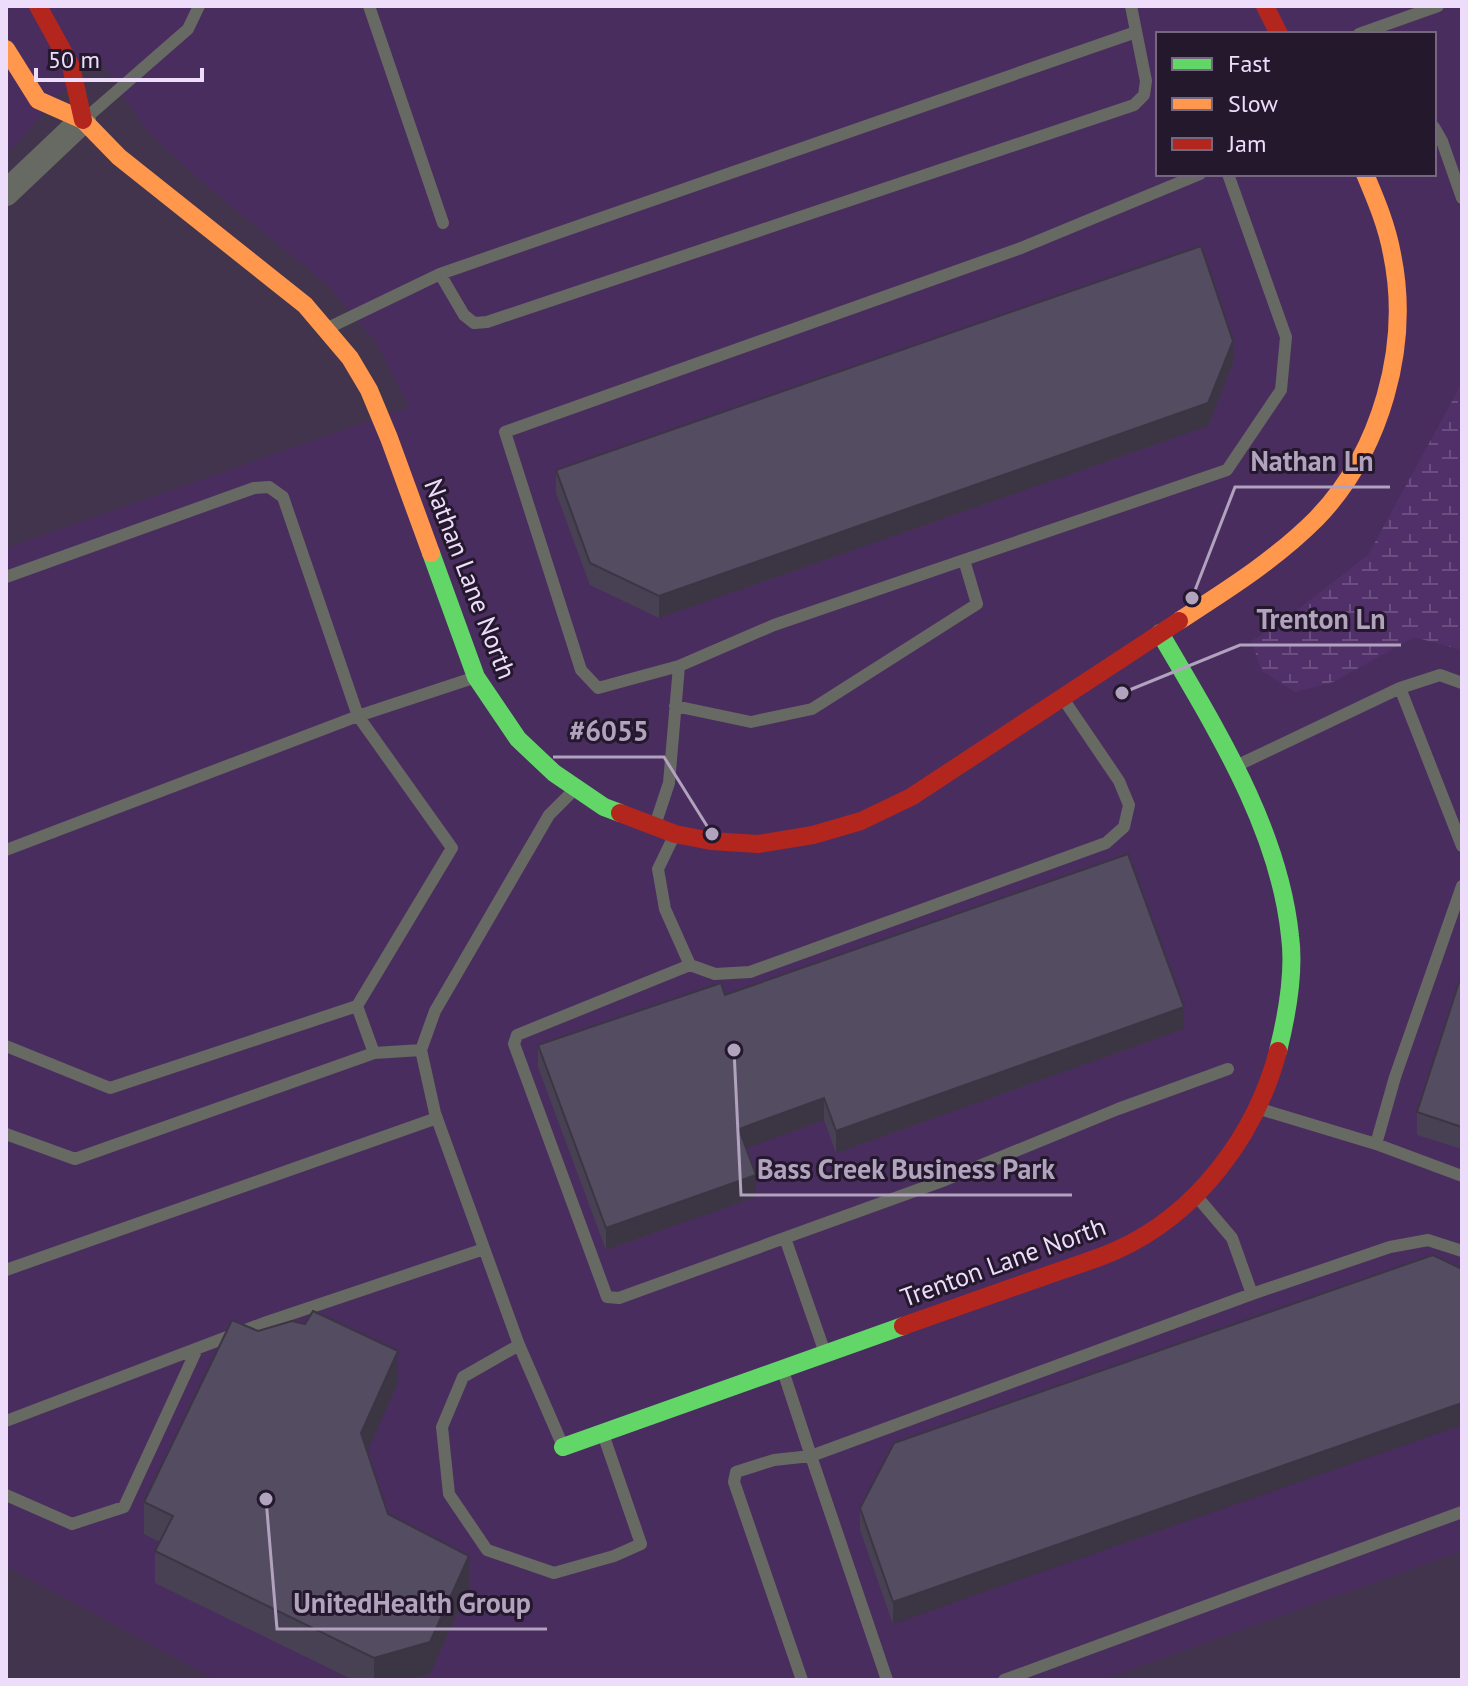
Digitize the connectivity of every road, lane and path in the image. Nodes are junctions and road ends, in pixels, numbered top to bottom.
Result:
1 (38, 6) edge
2 (199, 6) edge
3 (369, 6) edge
4 (1131, 6) edge
5 (1265, 6) edge
6 (1438, 6) edge
7 (1380, 31) edge
8 (1136, 32) junction
9 (1278, 32) edge
10 (6, 49) edge
11 (83, 120) junction
12 (1436, 130) edge
13 (1195, 176) edge
14 (1229, 176) edge
15 (1366, 176) edge
16 (6, 193) edge
17 (1462, 198) edge
18 (443, 223) dead end
19 (440, 274) junction
20 (327, 328) junction
21 (964, 560) junction
22 (6, 577) edge
23 (1160, 633) junction
24 (679, 666) junction
25 (476, 677) junction
26 (1462, 683) edge
27 (1400, 688) junction
28 (1062, 697) junction
29 (675, 706) junction
30 (358, 716) junction
31 (1233, 767) junction
32 (576, 789) junction
33 (654, 827) junction
34 (675, 834) junction
35 (1462, 846) edge
36 (6, 850) edge
37 (1462, 886) edge
38 (690, 965) junction
39 (357, 1006) junction
40 (6, 1046) edge
41 (421, 1050) junction
42 (374, 1053) junction
43 (1228, 1069) dead end
44 (1258, 1108) junction
45 (437, 1118) junction
46 (6, 1134) edge
47 (1376, 1144) junction
48 (1462, 1176) edge
49 (1196, 1196) junction
50 (785, 1238) junction
51 (484, 1249) junction
52 (1462, 1251) edge
53 (6, 1270) edge
54 (1252, 1294) junction
55 (519, 1345) junction
56 (197, 1349) junction
57 (825, 1353) junction
58 (782, 1368) junction
59 (6, 1421) edge
60 (603, 1433) junction
61 (563, 1447) joint
62 (811, 1456) junction
63 (6, 1495) edge
64 (1462, 1512) edge
65 (802, 1680) edge
66 (887, 1680) edge
67 (1004, 1680) edge

1 - 11 street
2 - 11 lane
3 - 18 lane
4 - 8 lane
5 - 9 street
6 - 7 lane
8 - 19 lane
8 - 19 lane
10 - 11 street, Nathan Lane North
11 - 16 street
11 - 20 street, Nathan Lane North
12 - 17 lane
13 - 24 lane
14 - 21 lane
15 - 23 street
19 - 20 lane
20 - 25 street, Nathan Lane North
21 - 24 lane
21 - 29 lane
22 - 30 lane
23 - 28 street, Nathan Lane North
23 - 31 street, Trenton Lane North
24 - 29 lane
25 - 30 lane
25 - 32 street, Nathan Lane North
26 - 27 lane
27 - 31 lane
27 - 35 lane
28 - 34 street, Nathan Lane North
28 - 38 lane
29 - 33 lane
30 - 36 lane
30 - 39 lane
31 - 44 street, Trenton Lane North
32 - 33 street, Nathan Lane North
32 - 41 lane
33 - 34 street, Nathan Lane North
34 - 38 lane
37 - 47 lane
38 - 50 lane
39 - 40 lane
39 - 42 lane
41 - 42 lane
41 - 45 lane
42 - 46 lane
43 - 50 lane
44 - 47 lane
44 - 49 street, Trenton Lane North
45 - 51 lane
45 - 53 lane
47 - 48 lane
49 - 54 lane
49 - 57 street, Trenton Lane North
50 - 57 lane
51 - 55 lane
51 - 56 lane
52 - 54 lane
54 - 62 lane
55 - 60 lane
55 - 61 lane
56 - 59 lane
56 - 63 lane
57 - 58 street, Trenton Lane North
58 - 60 street, Trenton Lane North
58 - 62 lane
60 - 61 street, Trenton Lane North
62 - 65 lane
62 - 66 lane
64 - 67 lane

